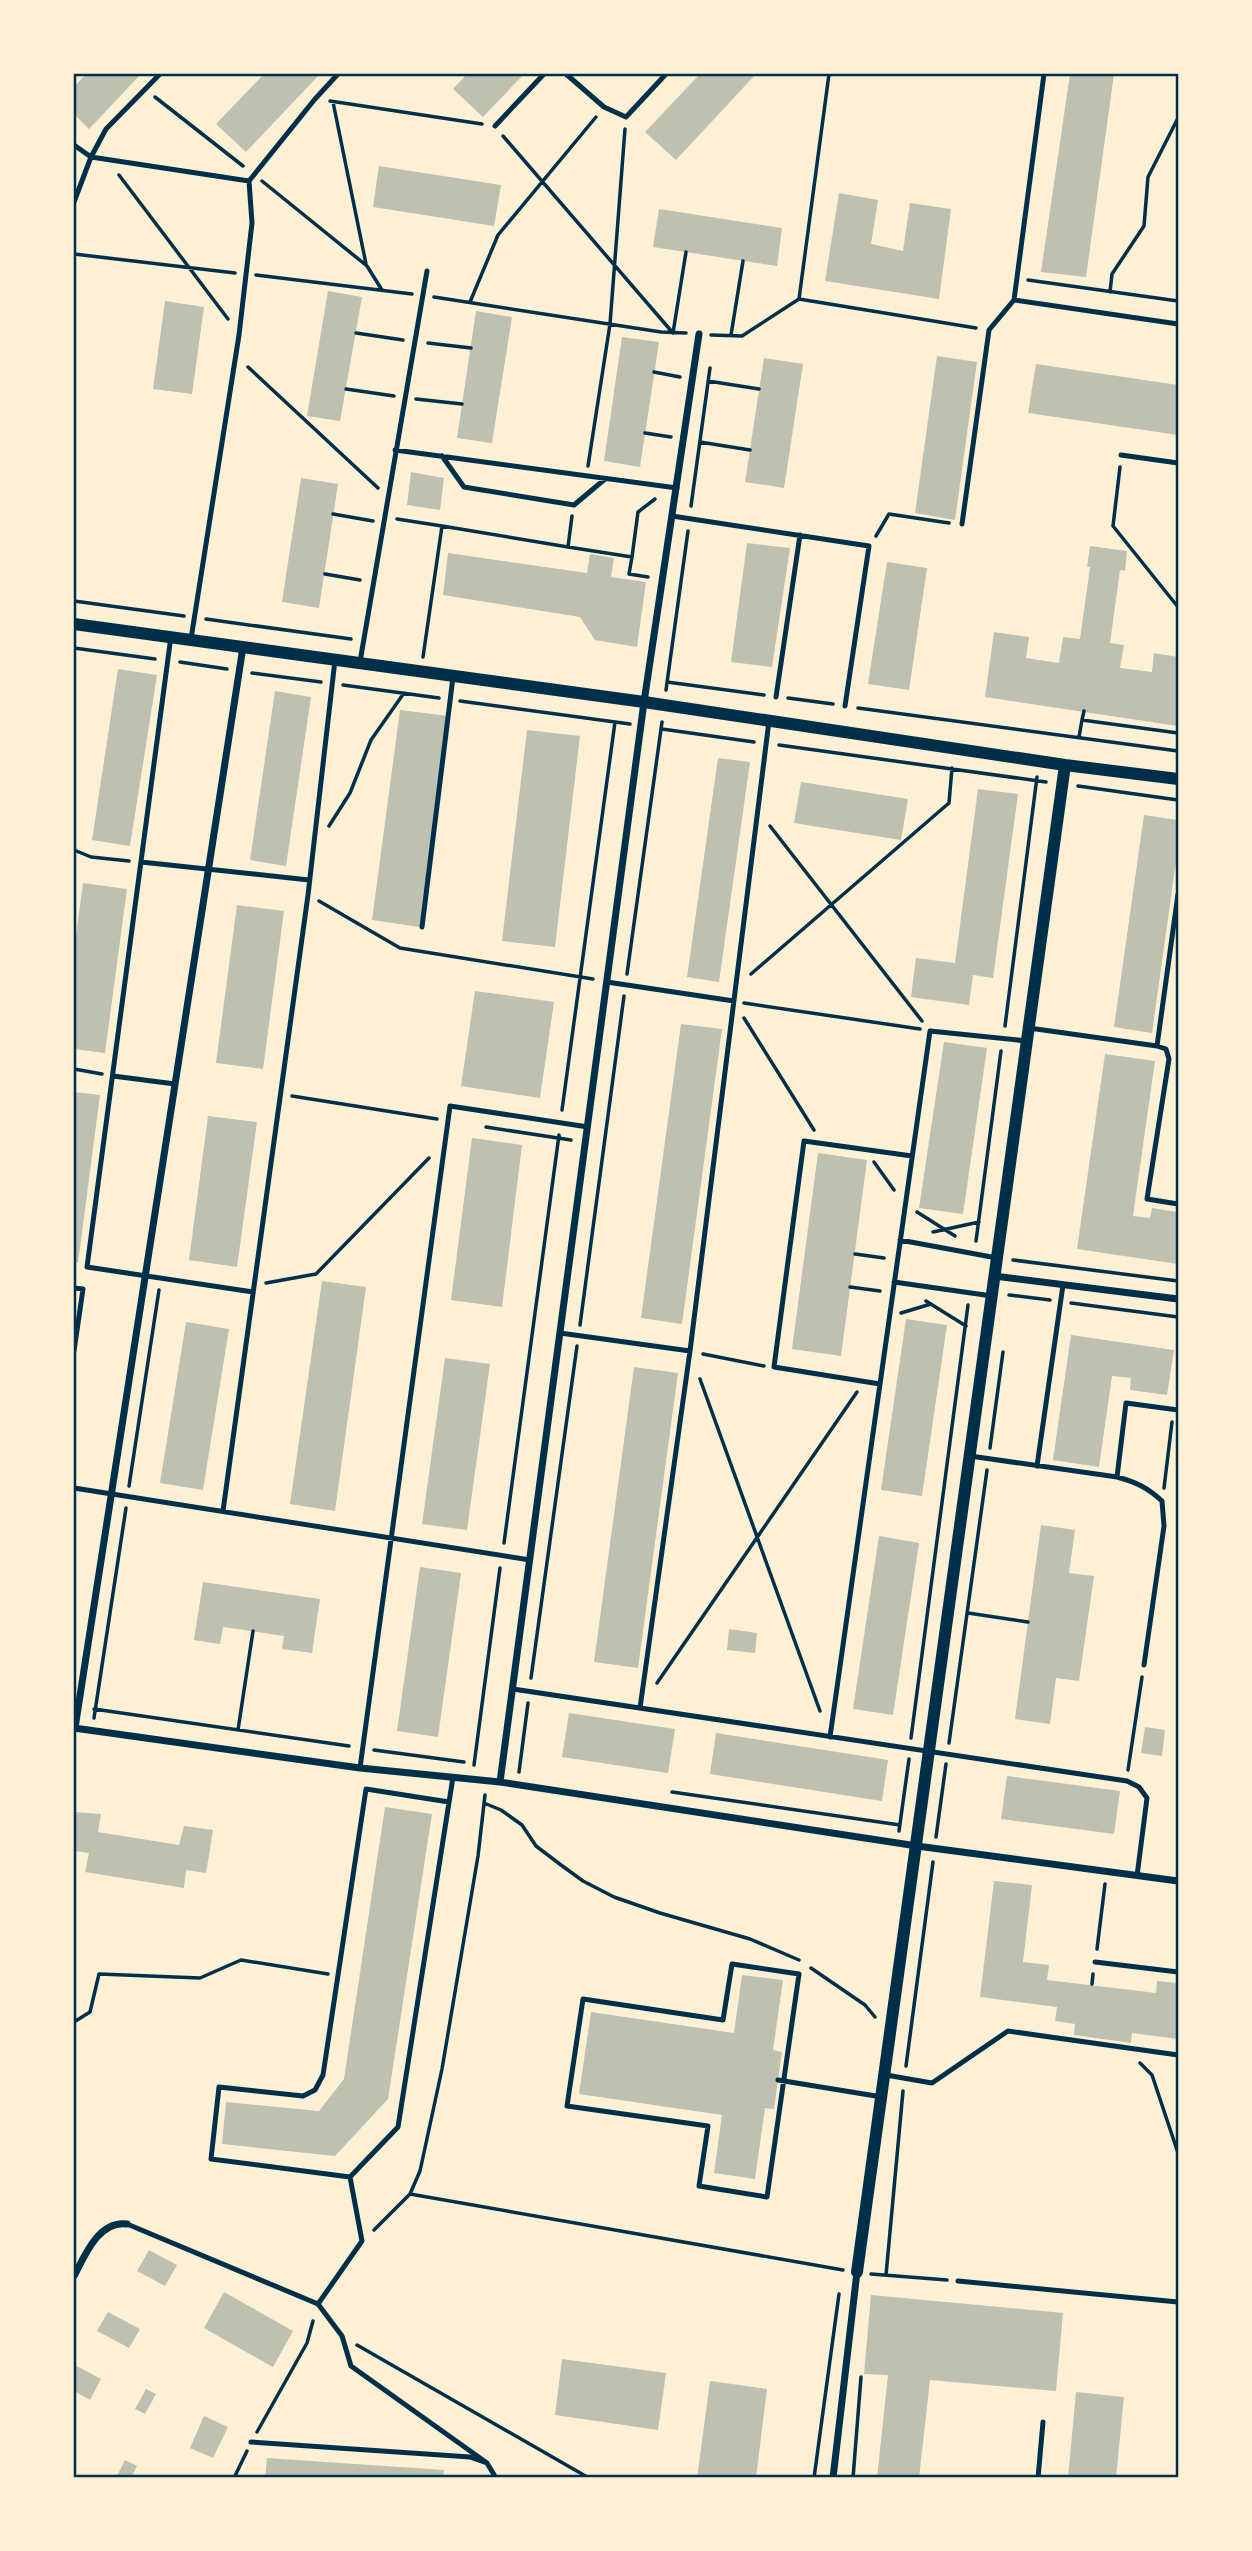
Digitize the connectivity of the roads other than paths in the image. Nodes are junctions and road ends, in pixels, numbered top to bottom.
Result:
1 (160, 74) edge
2 (338, 74) edge
3 (544, 74) edge
4 (566, 74) edge
5 (666, 74) edge
6 (1044, 74) edge
7 (495, 126) road end
8 (74, 145) edge
9 (91, 157) junction
10 (249, 181) junction
11 (74, 202) edge
12 (427, 271) dead end
13 (1014, 300) junction
14 (1178, 324) edge
15 (699, 334) road end
16 (394, 450) junction
17 (1121, 455) road end
18 (442, 456) junction
19 (1178, 463) edge
20 (605, 478) junction
21 (673, 488) junction
22 (672, 516) junction
23 (962, 524) road end
24 (800, 535) junction
25 (74, 624) edge
26 (171, 636) junction
27 (191, 639) junction
28 (243, 646) junction
29 (335, 660) junction
30 (360, 662) junction
31 (453, 677) junction
32 (776, 697) road end
33 (644, 702) junction
34 (845, 706) road end
35 (769, 721) junction
36 (1065, 765) junction
37 (1178, 779) edge
38 (141, 862) junction
39 (209, 869) junction
40 (309, 880) junction
41 (1178, 894) edge
42 (422, 927) dead end
43 (607, 982) junction
44 (734, 1001) junction
45 (1028, 1035) junction
46 (1157, 1046) junction
47 (113, 1076) junction
48 (175, 1084) junction
49 (588, 1127) junction
50 (912, 1156) junction
51 (1178, 1204) edge
52 (900, 1240) junction
53 (997, 1258) junction
54 (145, 1276) junction
55 (994, 1276) junction
56 (894, 1282) junction
57 (1063, 1285) junction
58 (74, 1288) edge
59 (253, 1288) junction
60 (992, 1295) junction
61 (1178, 1299) edge
62 (560, 1333) junction
63 (74, 1350) edge
64 (690, 1351) junction
65 (880, 1384) junction
66 (1176, 1410) edge
67 (970, 1456) junction
68 (1037, 1466) junction
69 (1117, 1477) junction
70 (74, 1488) edge
71 (112, 1493) junction
72 (223, 1511) junction
73 (392, 1538) junction
74 (530, 1560) junction
75 (1144, 1665) road end
76 (513, 1689) junction
77 (640, 1708) junction
78 (74, 1728) edge
79 (830, 1737) junction
80 (930, 1752) junction
81 (360, 1768) junction
82 (453, 1776) junction
83 (500, 1782) junction
84 (449, 1802) junction
85 (917, 1846) junction
86 (1137, 1876) junction
87 (1178, 1881) edge
88 (1095, 1962) road end
89 (1178, 1972) edge
90 (1178, 2055) edge
91 (886, 2075) junction
92 (781, 2081) junction
93 (883, 2097) junction
94 (350, 2176) junction
95 (127, 2224) joint
96 (857, 2272) joint
97 (74, 2276) edge
98 (958, 2281) road end
99 (1178, 2302) edge
100 (318, 2304) junction
101 (1042, 2422) dead end
102 (251, 2442) road end
103 (487, 2463) junction
104 (496, 2477) edge
105 (833, 2477) edge
106 (1038, 2477) edge

1 - 9 lane
2 - 10 lane
3 - 7 lane
4 - 5 lane
6 - 13 lane
8 - 9 lane
9 - 10 lane
9 - 11 lane
10 - 27 lane
12 - 16 lane
13 - 14 lane
13 - 23 lane
15 - 21 street
16 - 18 lane
16 - 30 lane
17 - 19 lane
18 - 20 lane
18 - 20 lane
20 - 21 lane
21 - 22 street
22 - 24 lane
22 - 33 street
24 - 32 lane
24 - 34 lane
25 - 26 street
26 - 27 street
26 - 38 lane
27 - 28 street
28 - 29 street
28 - 39 street
29 - 30 street
29 - 40 lane
30 - 31 street
31 - 33 street
31 - 42 lane
33 - 35 street
33 - 43 street
35 - 36 street
35 - 44 lane
36 - 37 street
36 - 45 street
38 - 39 lane
38 - 47 lane
39 - 40 lane
39 - 48 street
40 - 59 lane
41 - 46 lane
43 - 44 lane
43 - 49 street
44 - 64 lane
45 - 46 lane
45 - 50 lane
45 - 53 street
46 - 51 lane
47 - 48 lane
47 - 54 lane
48 - 54 street
49 - 62 street
49 - 73 lane
50 - 52 lane
50 - 65 lane
52 - 53 lane
52 - 56 lane
53 - 55 street
54 - 59 lane
54 - 71 street
55 - 57 street
55 - 60 street
56 - 60 lane
56 - 65 lane
57 - 61 street
57 - 68 lane
58 - 63 lane
59 - 72 lane
60 - 67 street
62 - 64 lane
62 - 74 street
64 - 77 lane
65 - 79 lane
66 - 69 lane
67 - 68 lane
67 - 80 street
68 - 69 lane
69 - 75 lane
70 - 71 lane
71 - 72 lane
71 - 78 street
72 - 73 lane
73 - 74 lane
73 - 81 lane
74 - 76 street
76 - 77 lane
76 - 83 street
77 - 79 lane
78 - 81 street
79 - 80 lane
80 - 85 street
80 - 86 lane
81 - 82 street
82 - 83 street
82 - 84 lane
83 - 85 street
84 - 94 lane
84 - 94 lane
85 - 86 street
85 - 91 street
86 - 87 street
88 - 89 lane
90 - 91 lane
91 - 93 street
92 - 92 lane
92 - 93 lane
93 - 96 street
94 - 100 lane
95 - 97 street
95 - 100 lane
96 - 105 street
98 - 99 lane
100 - 103 lane
101 - 106 lane
102 - 103 lane
103 - 104 lane

